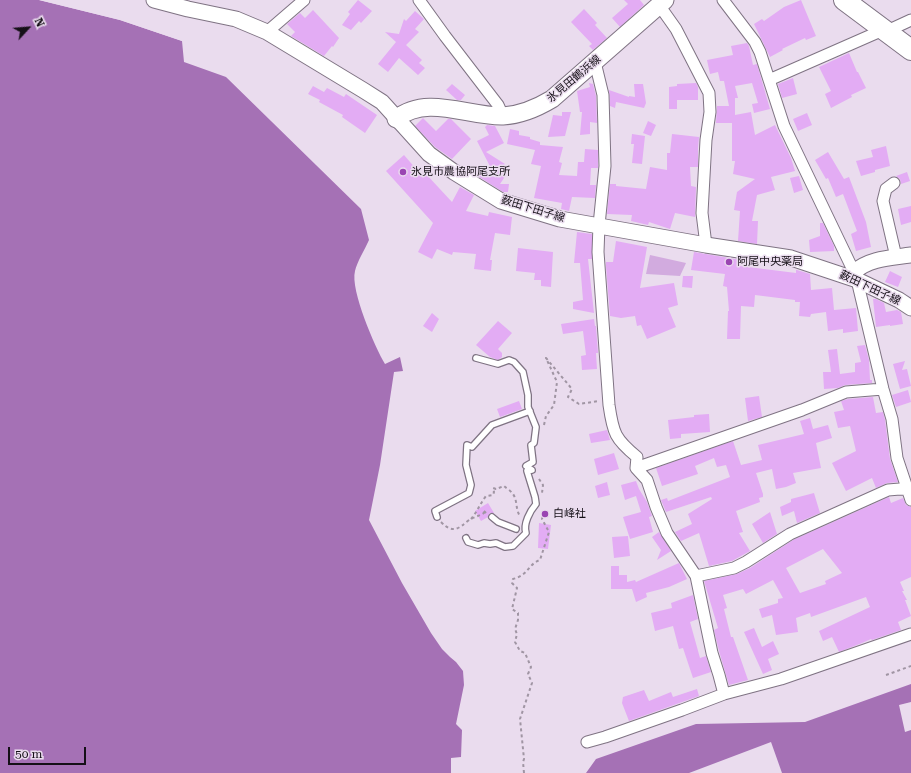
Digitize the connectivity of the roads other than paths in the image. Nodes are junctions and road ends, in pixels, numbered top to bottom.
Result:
1 (154, 0) edge
2 (304, 0) edge
3 (419, 0) edge
4 (723, 0) edge
5 (844, 0) edge
6 (662, 3) edge
7 (911, 20) edge
8 (884, 31) junction
9 (267, 32) junction
10 (855, 34) dead end
11 (911, 50) edge
12 (595, 62) junction
13 (803, 65) junction
14 (769, 80) junction
15 (503, 116) junction
16 (396, 119) junction
17 (894, 183) dead end
18 (599, 225) junction
19 (706, 245) junction
20 (911, 255) edge
21 (896, 257) junction
22 (856, 276) junction
23 (911, 308) edge
24 (476, 358) dead end
25 (883, 389) junction
26 (530, 411) junction
27 (636, 468) junction
28 (909, 490) edge
29 (911, 500) edge
30 (437, 517) road end
31 (492, 517) road end
32 (516, 529) dead end
33 (466, 538) dead end
34 (696, 576) junction
35 (911, 634) edge
36 (724, 694) junction
37 (587, 742) dead end

1 - 9 main road, 薮田下田子線
2 - 9 street
3 - 15 street
4 - 14 street
5 - 8 highway
6 - 12 main road, 氷見田鶴浜線
6 - 19 street
7 - 8 street
8 - 11 highway
8 - 13 street
9 - 16 main road, 薮田下田子線
10 - 13 street
12 - 15 main road, 氷見田鶴浜線
12 - 18 street
13 - 14 street
14 - 22 street
15 - 16 main road, 氷見田鶴浜線
16 - 18 main road, 薮田下田子線
17 - 21 street
18 - 19 main road, 薮田下田子線
18 - 27 street
19 - 22 main road, 薮田下田子線
20 - 21 main road
21 - 22 main road
22 - 23 main road, 薮田下田子線
22 - 25 street
24 - 26 lane
25 - 27 street
25 - 28 street
26 - 30 lane
26 - 33 lane
27 - 34 street
28 - 29 street
28 - 34 street
31 - 32 lane
34 - 36 street
35 - 36 street
36 - 37 street

